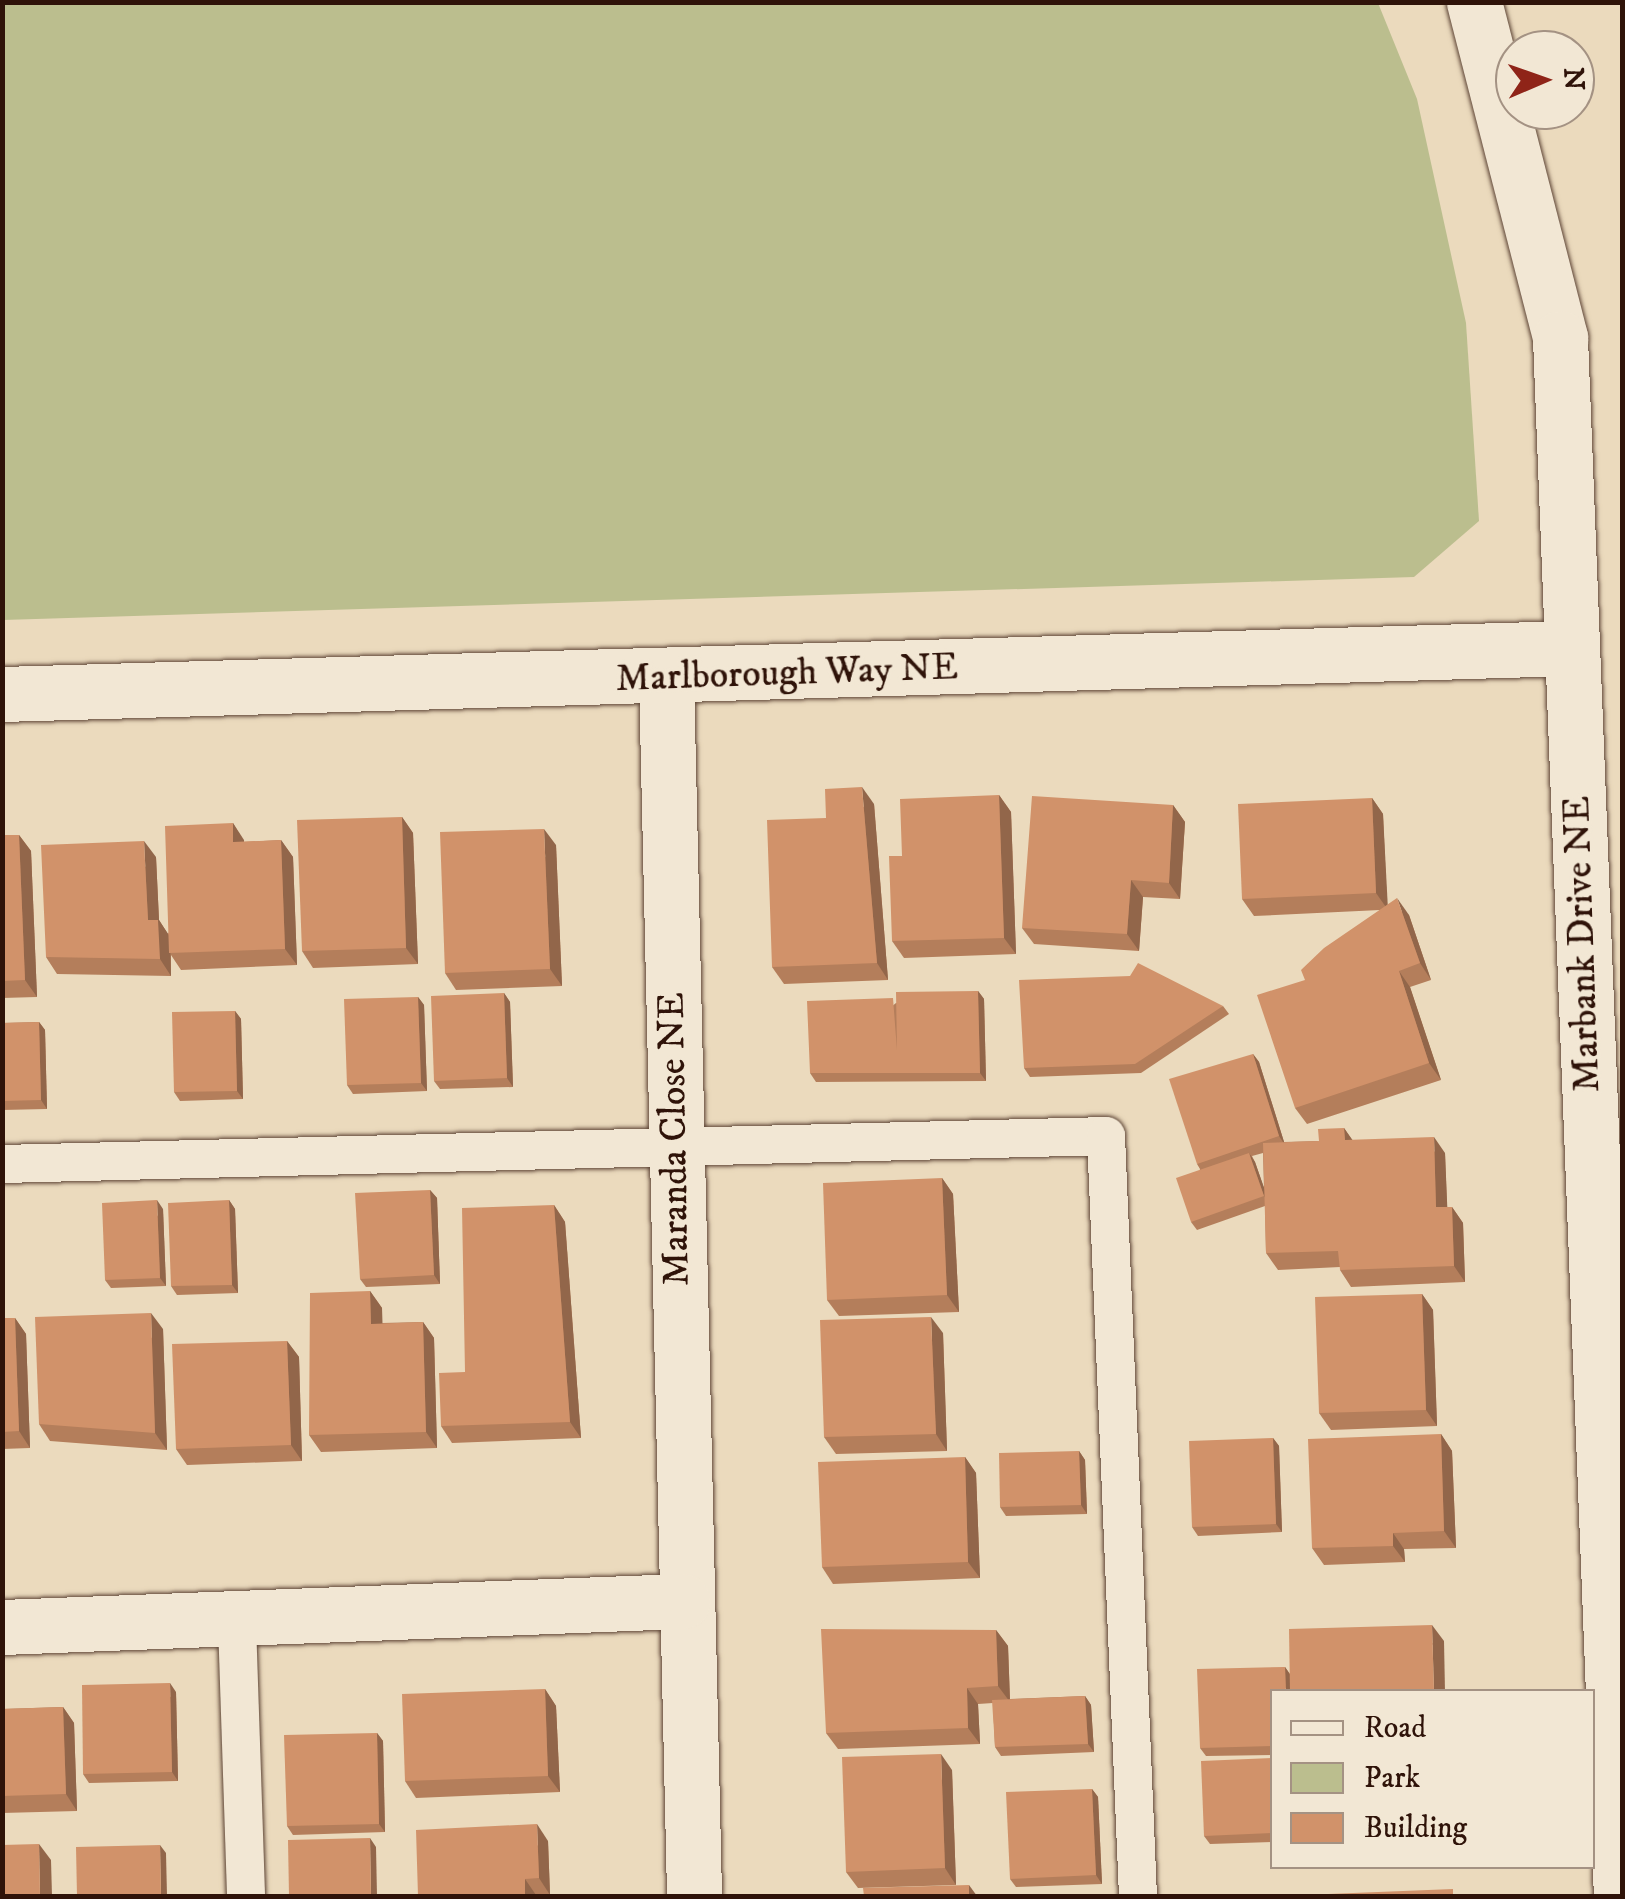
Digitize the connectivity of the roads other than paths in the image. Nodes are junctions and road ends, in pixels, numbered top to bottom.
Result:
1 (1474, 2) edge
2 (1571, 648) junction
3 (666, 678) junction
4 (2, 694) edge
5 (674, 1150) junction
6 (2, 1164) edge
7 (683, 1600) junction
8 (238, 1623) junction
9 (2, 1627) edge
10 (246, 1896) edge
11 (694, 1896) edge
12 (1138, 1896) edge
13 (1621, 1896) edge

1 - 2 street, Marbank Drive NE
2 - 3 street, Marlborough Way NE
2 - 13 street, Marbank Drive NE
3 - 4 street, Marlborough Way NE
3 - 5 street, Maranda Close NE
5 - 6 lane
5 - 7 street, Maranda Close NE
5 - 12 lane
7 - 8 street
7 - 11 street, Maranda Close NE
8 - 9 street
8 - 10 lane

